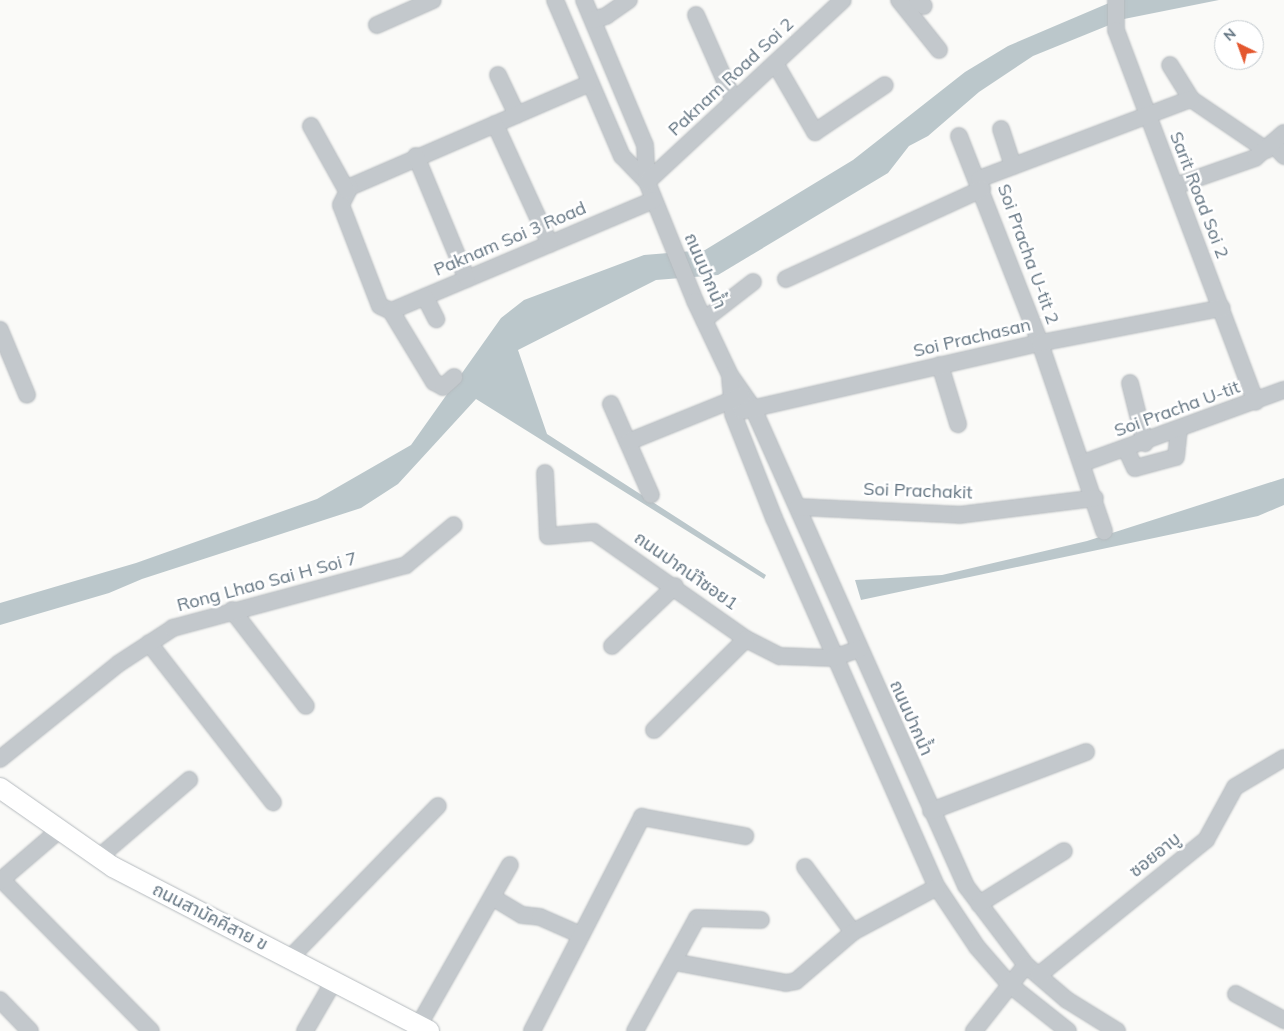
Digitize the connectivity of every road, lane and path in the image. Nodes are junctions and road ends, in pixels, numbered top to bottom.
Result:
1 (433, 0) edge
2 (554, 0) edge
3 (584, 0) edge
4 (630, 0) edge
5 (899, 0) edge
6 (1116, 0) edge
7 (838, 2) edge
8 (696, 15) dead end
9 (593, 20) junction
10 (377, 25) dead end
11 (939, 50) dead end
12 (775, 63) junction
13 (1170, 65) dead end
14 (498, 75) dead end
15 (588, 84) junction
16 (885, 85) dead end
17 (1191, 99) junction
18 (734, 101) junction
19 (517, 115) junction
20 (1147, 116) junction
21 (495, 124) junction
22 (311, 126) dead end
23 (1001, 129) dead end
24 (959, 136) dead end
25 (1274, 142) edge
26 (416, 156) junction
27 (1284, 156) edge
28 (1013, 166) junction
29 (647, 182) junction
30 (980, 184) junction
31 (1175, 186) junction
32 (347, 191) junction
33 (654, 200) junction
34 (550, 244) junction
35 (467, 279) junction
36 (786, 279) dead end
37 (752, 282) dead end
38 (425, 296) junction
39 (1222, 308) junction
40 (386, 310) junction
41 (436, 319) dead end
42 (704, 320) junction
43 (0, 330) edge
44 (1040, 343) junction
45 (940, 365) junction
46 (454, 377) dead end
47 (1130, 383) dead end
48 (1284, 390) edge
49 (27, 395) dead end
50 (1256, 402) junction
51 (611, 404) dead end
52 (740, 404) junction
53 (958, 424) dead end
54 (1179, 430) junction
55 (628, 442) junction
56 (1145, 442) junction
57 (1126, 449) junction
58 (1083, 463) junction
59 (544, 473) dead end
60 (651, 495) dead end
61 (1095, 498) junction
62 (798, 507) junction
63 (454, 525) dead end
64 (1104, 531) dead end
65 (675, 586) junction
66 (232, 610) junction
67 (746, 639) junction
68 (149, 642) junction
69 (612, 646) dead end
70 (859, 650) junction
71 (833, 658) junction
72 (306, 706) dead end
73 (654, 730) dead end
74 (1086, 752) dead end
75 (1284, 758) edge
76 (0, 759) edge
77 (189, 780) dead end
78 (0, 788) edge
79 (273, 802) dead end
80 (438, 806) dead end
81 (931, 811) junction
82 (57, 832) junction
83 (745, 836) dead end
84 (1064, 851) dead end
85 (98, 858) junction
86 (510, 865) dead end
87 (805, 867) dead end
88 (1, 880) edge
89 (937, 887) junction
90 (492, 897) junction
91 (979, 904) junction
92 (761, 920) dead end
93 (853, 932) junction
94 (581, 935) junction
95 (290, 958) junction
96 (674, 962) junction
97 (1033, 970) junction
98 (334, 981) junction
99 (1010, 985) junction
100 (1236, 994) dead end
101 (0, 1000) edge
102 (1284, 1020) edge
103 (424, 1028) edge
104 (30, 1031) edge
105 (151, 1031) edge
106 (304, 1031) edge
107 (532, 1031) edge
108 (635, 1031) edge
109 (974, 1031) edge
110 (1068, 1031) edge
111 (1117, 1031) edge

1 - 10 street
2 - 15 street, ถนนปากน้ำ
3 - 9 street, ถนนปากน้ำ
4 - 9 street
5 - 11 street
6 - 20 street, Sarit Road Soi 2
7 - 12 street, Paknam Road Soi 2
8 - 18 street
9 - 29 street, ถนนปากน้ำ
12 - 16 street
12 - 18 street, Paknam Road Soi 2
13 - 17 street
14 - 19 street
15 - 19 street
15 - 29 street, ถนนปากน้ำ
17 - 20 street
17 - 25 street
18 - 29 street, Paknam Road Soi 2
19 - 21 street
20 - 28 street
20 - 31 street, Sarit Road Soi 2
21 - 26 street
21 - 34 street
22 - 32 street
23 - 28 street
24 - 30 street, Soi Pracha U-tit 2
25 - 27 street
25 - 31 street
26 - 32 street
26 - 35 street
28 - 30 street
29 - 33 street, ถนนปากน้ำ
30 - 36 street
30 - 44 street, Soi Pracha U-tit 2
31 - 39 street, Sarit Road Soi 2
32 - 40 street
33 - 34 street, Paknam Soi 3 Road
33 - 42 street, ถนนปากน้ำ
34 - 35 street, Paknam Soi 3 Road
35 - 38 street, Paknam Soi 3 Road
37 - 42 street
38 - 40 street, Paknam Soi 3 Road
38 - 41 street
39 - 44 street, Soi Prachasan
39 - 50 street, Sarit Road Soi 2
40 - 46 street
42 - 52 street, ถนนปากน้ำ
43 - 49 street
44 - 45 street, Soi Prachasan
44 - 58 street, Soi Pracha U-tit 2
45 - 52 street, Soi Prachasan
45 - 53 street
47 - 56 street
48 - 50 street, Soi Pracha U-tit
50 - 54 street, Soi Pracha U-tit
51 - 55 street
52 - 55 street, Soi Prachasan
52 - 62 street, ถนนปากน้ำ
52 - 71 street, ถนนปากน้ำ
54 - 56 street, Soi Pracha U-tit
54 - 57 street
55 - 60 street
56 - 57 street, Soi Pracha U-tit
57 - 58 street, Soi Pracha U-tit
58 - 61 street, Soi Pracha U-tit 2
59 - 65 street, ถนนปากนำ้ซอย1
61 - 62 street, Soi Prachakit
61 - 64 street, Soi Pracha U-tit 2
62 - 70 street, ถนนปากน้ำ
63 - 66 street, Rong Lhao Sai H Soi 7
65 - 67 street, ถนนปากนำ้ซอย1
65 - 69 street
66 - 68 street, Rong Lhao Sai H Soi 7
66 - 72 street
67 - 71 street, ถนนปากนำ้ซอย1
67 - 73 street
68 - 76 street, Rong Lhao Sai H Soi 7
68 - 79 street
70 - 71 street, ถนนปากนำ้ซอย1
70 - 81 street, ถนนปากน้ำ
71 - 89 street, ถนนปากน้ำ
74 - 81 street
75 - 97 street, ซอยอาบู
77 - 85 street
78 - 82 main road, ถนนสามัคคีสาย ข
80 - 95 street
81 - 91 street, ถนนปากน้ำ
82 - 85 main road, ถนนสามัคคีสาย ข
82 - 88 street
83 - 94 street
84 - 91 street
85 - 95 main road, ถนนสามัคคีสาย ข
86 - 90 street
87 - 93 street
88 - 105 street
89 - 93 street
89 - 99 street, ถนนปากน้ำ
90 - 94 street
90 - 103 street
91 - 97 street, ถนนปากน้ำ
92 - 96 street
93 - 96 street
94 - 107 street
95 - 98 main road, ถนนสามัคคีสาย ข
96 - 108 street
97 - 99 street, ซอยอาบู
97 - 111 street, ถนนปากน้ำ
98 - 103 main road, ถนนสามัคคีสาย ข
98 - 106 street
99 - 109 street, ซอยอาบู
99 - 110 street, ถนนปากน้ำ
100 - 102 street
101 - 104 street

